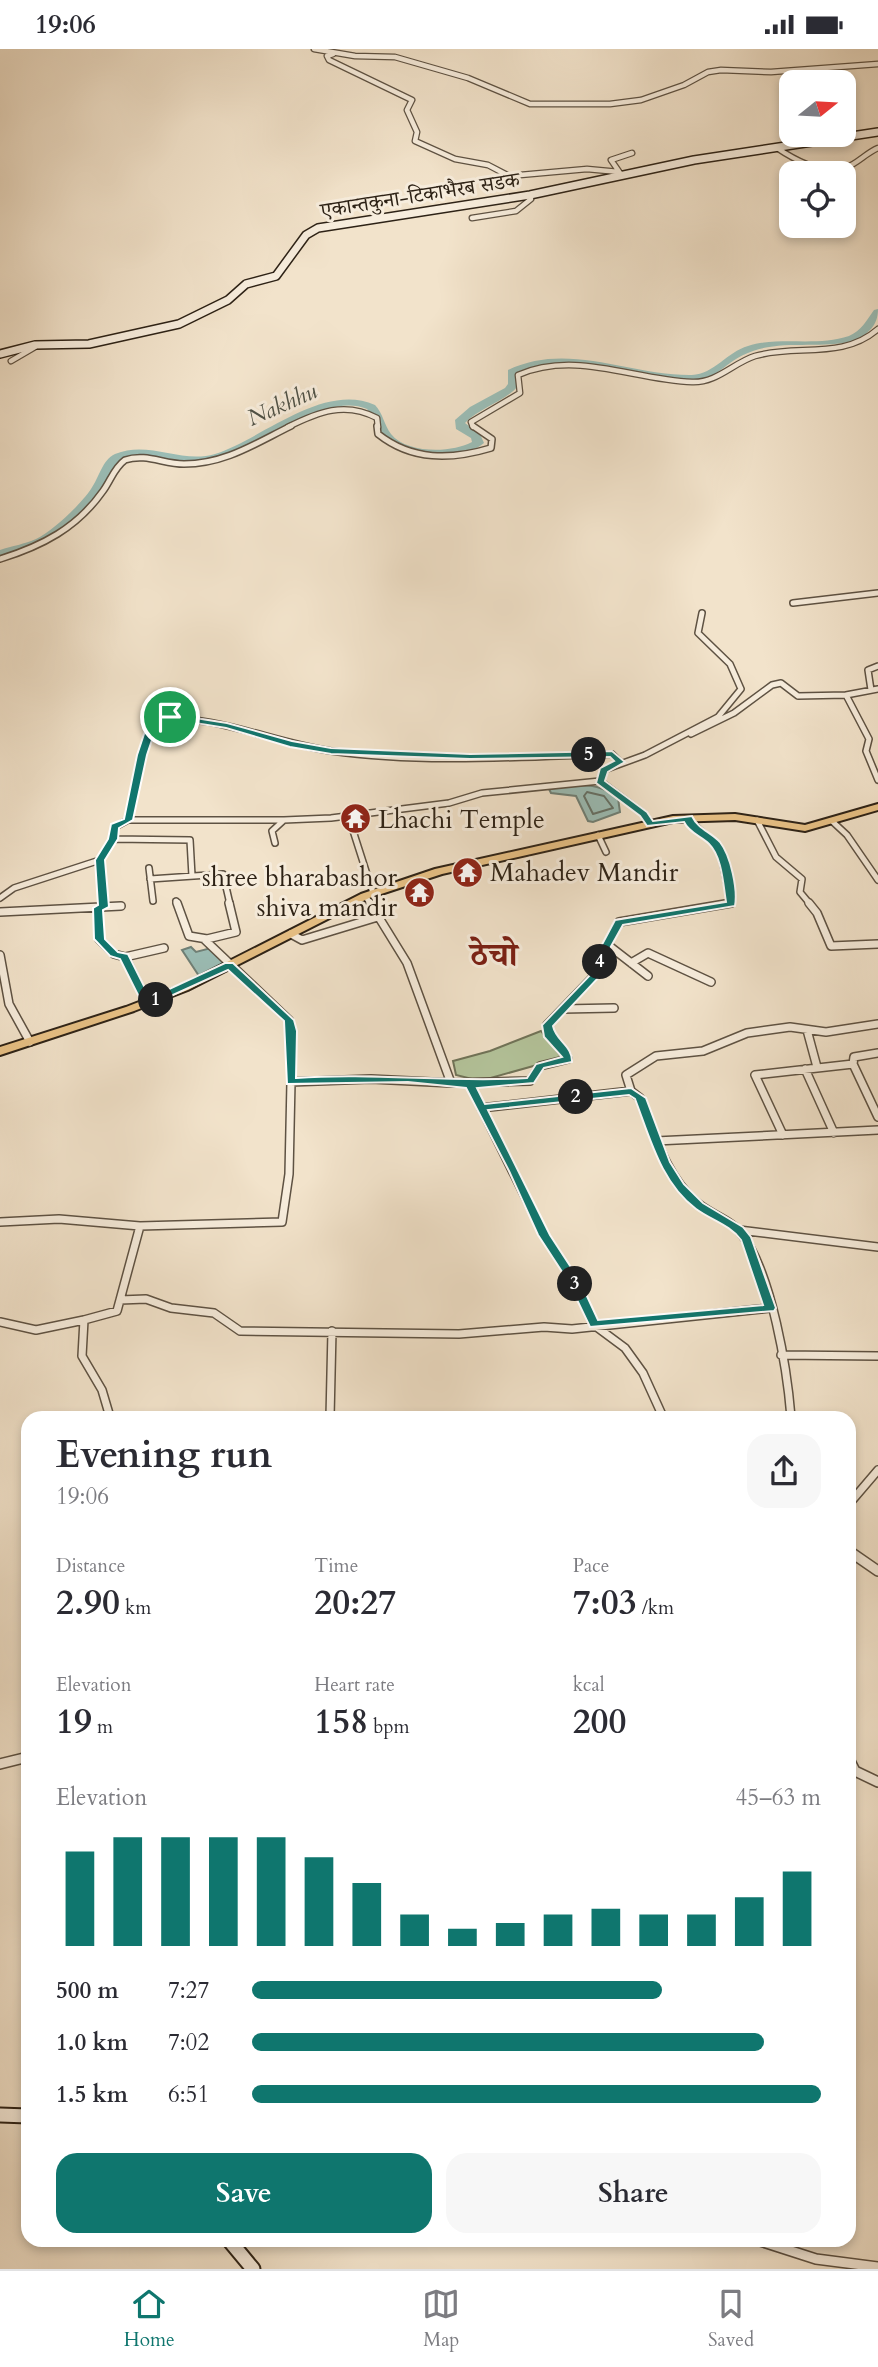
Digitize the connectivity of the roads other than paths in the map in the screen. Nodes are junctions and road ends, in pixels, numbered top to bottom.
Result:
1 (314, 49) edge
2 (332, 54) junction
3 (878, 64) edge
4 (878, 132) edge
5 (777, 148) junction
6 (878, 148) edge
7 (632, 153) dead end
8 (624, 173) junction
9 (530, 195) junction
10 (472, 218) dead end
11 (878, 329) edge
12 (39, 345) junction
13 (0, 354) edge
14 (11, 361) dead end
15 (0, 559) edge
16 (878, 593) edge
17 (793, 603) dead end
18 (702, 613) dead end
19 (878, 666) edge
20 (875, 689) edge
21 (846, 695) junction
22 (677, 739) junction
23 (620, 762) junction
24 (878, 780) edge
25 (600, 781) junction
26 (878, 807) edge
27 (348, 815) junction
28 (688, 818) junction
29 (128, 820) junction
30 (284, 820) junction
31 (757, 820) junction
32 (833, 822) junction
33 (651, 824) junction
34 (598, 835) junction
35 (113, 839) junction
36 (275, 843) dead end
37 (606, 852) dead end
38 (100, 860) junction
39 (149, 868) dead end
40 (192, 876) junction
41 (150, 879) junction
42 (878, 880) edge
43 (369, 895) junction
44 (0, 898) edge
45 (152, 901) dead end
46 (176, 901) dead end
47 (121, 906) dead end
48 (101, 907) junction
49 (0, 912) edge
50 (381, 916) junction
51 (291, 934) junction
52 (202, 940) junction
53 (878, 944) edge
54 (608, 945) junction
55 (164, 949) dead end
56 (0, 955) edge
57 (125, 957) junction
58 (631, 963) junction
59 (229, 965) junction
60 (648, 976) dead end
61 (711, 982) dead end
62 (147, 1003) junction
63 (614, 1008) dead end
64 (563, 1009) junction
65 (878, 1024) edge
66 (807, 1030) junction
67 (30, 1042) junction
68 (0, 1051) edge
69 (878, 1053) edge
70 (853, 1064) junction
71 (817, 1067) junction
72 (805, 1069) junction
73 (290, 1082) junction
74 (451, 1083) junction
75 (470, 1085) junction
76 (631, 1091) junction
77 (875, 1104) edge
78 (481, 1108) junction
79 (878, 1117) edge
80 (878, 1130) edge
81 (834, 1133) junction
82 (783, 1135) junction
83 (656, 1141) junction
84 (0, 1222) edge
85 (139, 1226) junction
86 (739, 1230) junction
87 (878, 1247) edge
88 (120, 1300) junction
89 (770, 1308) junction
90 (84, 1320) junction
91 (0, 1322) edge
92 (594, 1325) junction
93 (331, 1331) junction
94 (781, 1355) junction
95 (878, 1356) edge
96 (108, 1411) edge
97 (330, 1411) edge
98 (660, 1411) edge
99 (791, 1411) edge
100 (878, 1470) edge
101 (856, 1496) edge
102 (856, 1556) edge
103 (878, 1571) edge
104 (21, 1759) edge
105 (0, 1765) edge
106 (856, 1771) edge
107 (878, 1782) edge
108 (0, 2115) edge
109 (21, 2116) edge
110 (235, 2247) edge
111 (771, 2247) edge
112 (878, 2267) edge
113 (253, 2269) edge

1 - 2 street
2 - 3 street
2 - 8 street
4 - 5 main road, एकान्तकुना-टिकाभैरब सडक
5 - 6 street
5 - 8 main road, एकान्तकुना-टिकाभैरब सडक
7 - 8 street
8 - 9 main road, एकान्तकुना-टिकाभैरब सडक
9 - 10 street
9 - 12 main road, एकान्तकुना-टिकाभैरब सडक
11 - 15 street
12 - 13 main road, एकान्तकुना-टिकाभैरब सडक
12 - 14 street
16 - 17 street
18 - 22 street
19 - 20 street
20 - 21 street
21 - 22 street
21 - 24 street
22 - 23 street
23 - 25 street
23 - 29 street
25 - 27 street
25 - 33 street
26 - 32 main road
27 - 30 street
27 - 43 street
28 - 31 main road
28 - 33 main road
28 - 54 street
29 - 30 street
29 - 35 street
30 - 36 street
31 - 32 main road
31 - 53 street
32 - 42 street
33 - 34 main road
34 - 37 street
34 - 43 main road
35 - 38 street
35 - 40 street
38 - 44 street
38 - 48 street
39 - 41 street
40 - 41 street
40 - 52 street
41 - 45 street
43 - 50 street
43 - 51 main road
46 - 52 street
47 - 48 street
48 - 49 street
48 - 57 street
50 - 51 street
50 - 74 street
51 - 59 main road
52 - 59 street
54 - 58 street
54 - 64 street
55 - 57 street
56 - 67 street
57 - 62 street
58 - 60 street
58 - 61 street
59 - 62 main road
59 - 73 street
62 - 67 main road
63 - 64 street
64 - 75 street
65 - 66 street
66 - 71 street
66 - 76 street
67 - 68 main road
69 - 70 street
70 - 71 street
70 - 77 street
71 - 72 street
72 - 81 street
72 - 82 street
73 - 74 street
73 - 85 street
74 - 75 street
75 - 78 street
76 - 78 street
76 - 83 street
77 - 79 street
78 - 92 street
80 - 81 street
81 - 82 street
82 - 83 street
83 - 86 street
84 - 85 street
85 - 88 street
86 - 87 street
86 - 89 street
88 - 90 street
88 - 93 street
89 - 92 street
89 - 94 street
90 - 91 street
90 - 96 street
92 - 93 street
92 - 98 street
93 - 97 street
94 - 95 street
94 - 99 street
100 - 101 street
102 - 103 street
104 - 105 street
106 - 107 street
108 - 109 main road
110 - 113 main road
111 - 112 street

